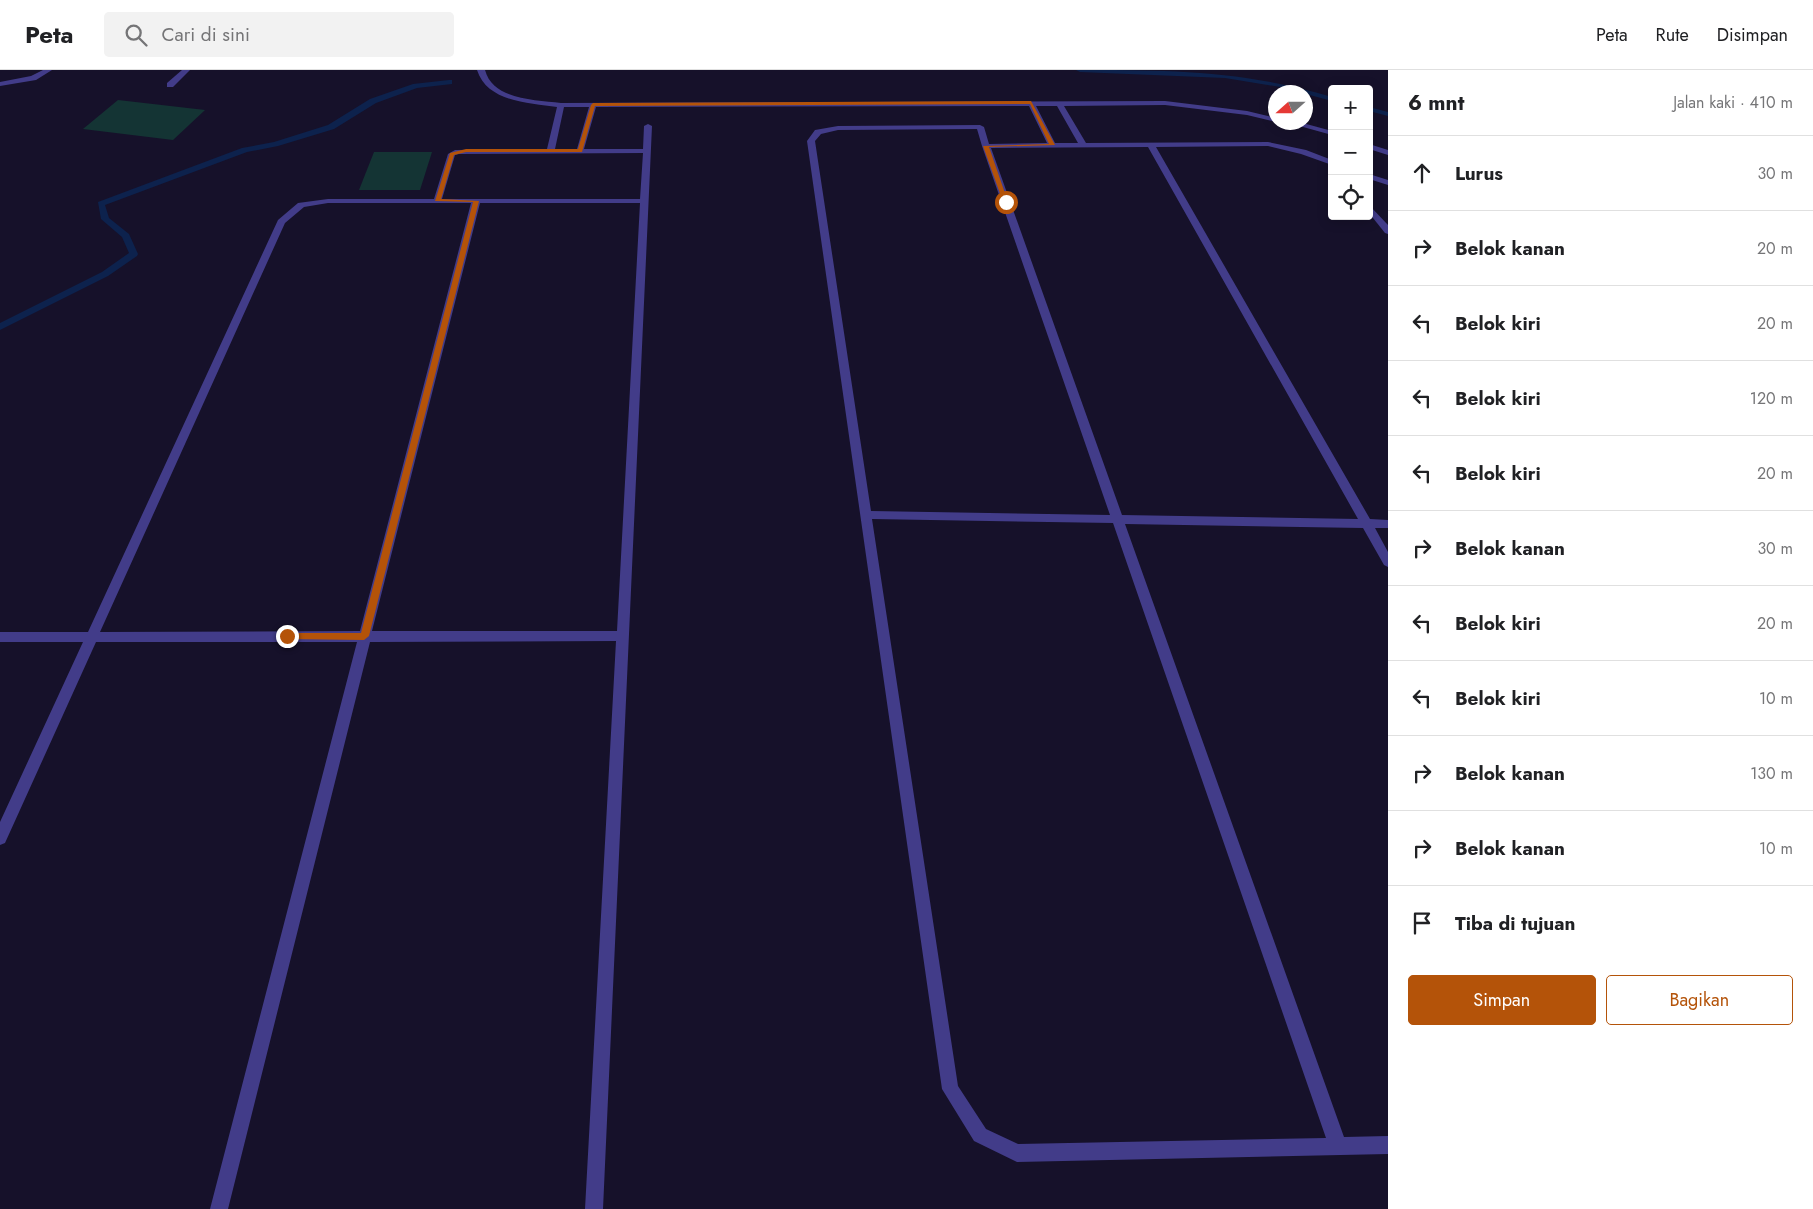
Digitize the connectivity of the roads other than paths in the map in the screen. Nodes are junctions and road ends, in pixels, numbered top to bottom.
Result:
1 (48, 70) edge
2 (186, 70) edge
3 (481, 70) edge
4 (0, 84) edge
5 (170, 85) dead end
6 (1031, 102) junction
7 (1059, 103) junction
8 (561, 105) junction
9 (593, 105) junction
10 (1268, 118) edge
11 (648, 126) dead end
12 (1313, 128) edge
13 (1328, 132) edge
14 (1052, 145) junction
15 (1083, 145) junction
16 (1151, 145) junction
17 (986, 146) junction
18 (1373, 147) edge
19 (551, 151) junction
20 (580, 151) junction
21 (646, 151) junction
22 (1388, 153) edge
23 (1328, 161) edge
24 (1373, 177) edge
25 (1388, 183) edge
26 (438, 201) junction
27 (476, 201) junction
28 (644, 201) junction
29 (1373, 212) edge
30 (1388, 231) edge
31 (866, 515) junction
32 (1118, 519) junction
33 (1366, 523) junction
34 (1388, 524) edge
35 (1388, 562) edge
36 (364, 636) junction
37 (622, 636) junction
38 (0, 637) edge
39 (92, 637) junction
40 (0, 838) edge
41 (1388, 1145) edge
42 (1338, 1146) junction
43 (219, 1209) edge
44 (594, 1209) edge

1 - 4 street
2 - 5 street
3 - 8 street
6 - 7 street
6 - 9 street
6 - 14 street
7 - 10 street
7 - 15 street
8 - 9 street
8 - 19 street
9 - 20 street
11 - 21 street
12 - 13 street
14 - 15 street
14 - 17 street
15 - 16 street
16 - 23 street
16 - 33 street
17 - 31 street
17 - 32 street
18 - 22 street
19 - 20 street
19 - 26 street
20 - 21 street
21 - 28 street
24 - 25 street
26 - 27 street
26 - 39 street
27 - 28 street
27 - 36 street
28 - 37 street
29 - 30 street
31 - 32 street
31 - 42 street
32 - 33 street
32 - 42 street
33 - 34 street
33 - 35 street
36 - 37 street
36 - 39 street
36 - 43 street
37 - 44 street
38 - 39 street
39 - 40 street
41 - 42 street

